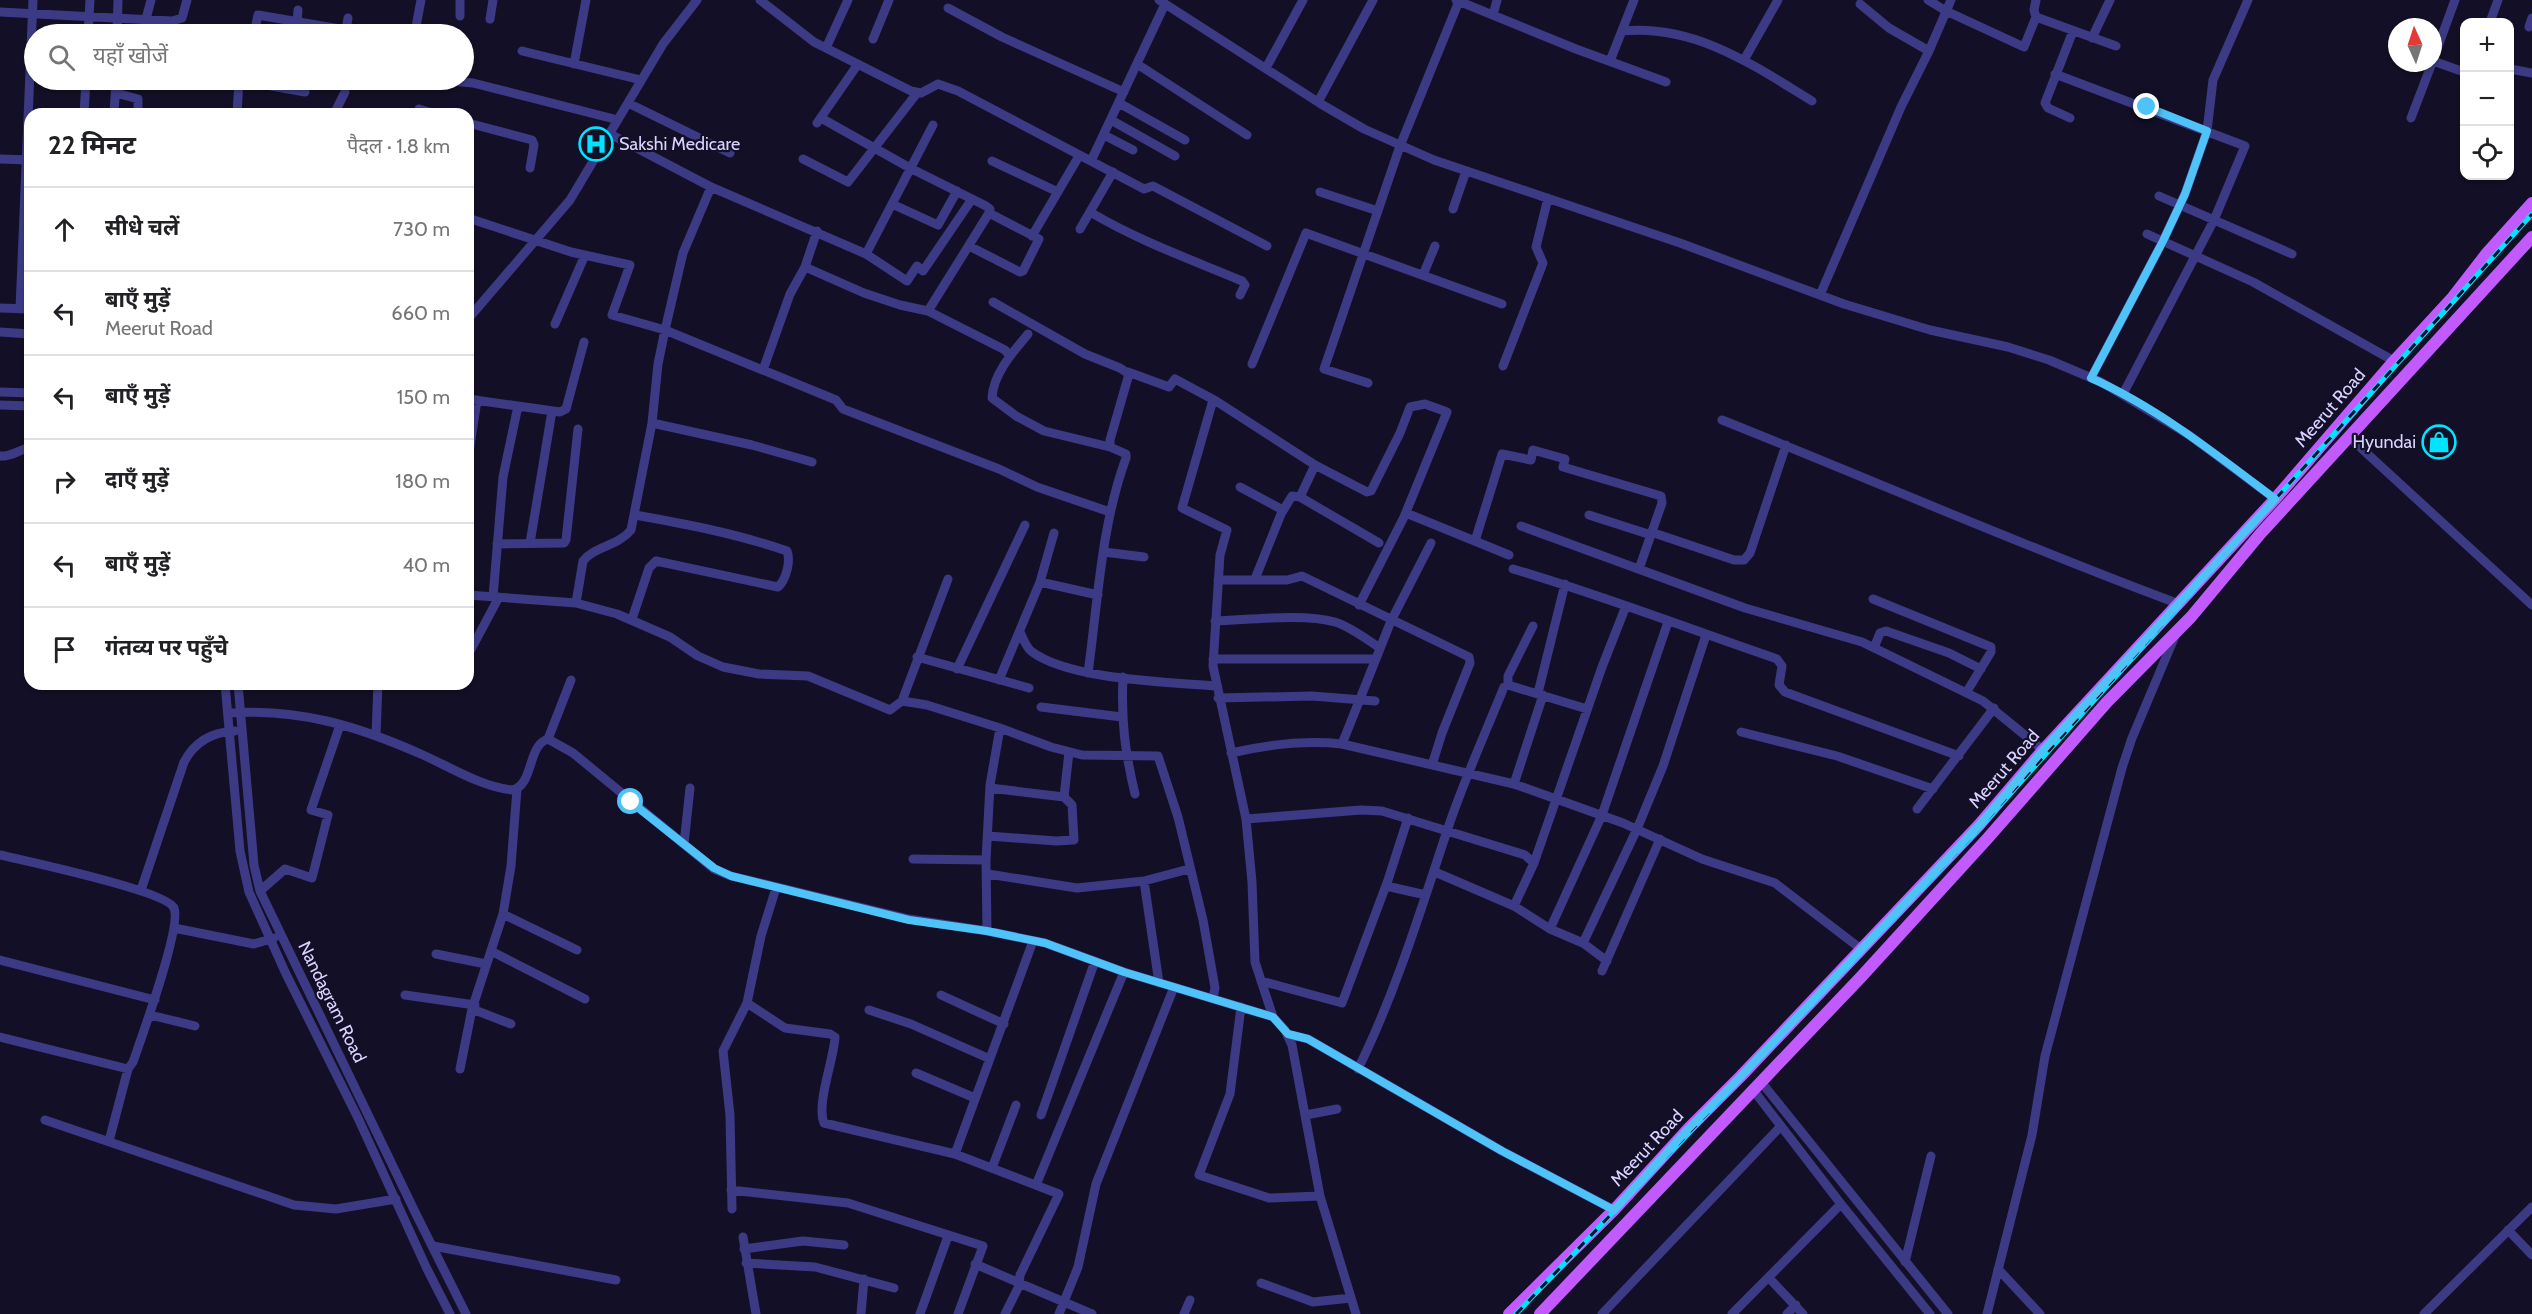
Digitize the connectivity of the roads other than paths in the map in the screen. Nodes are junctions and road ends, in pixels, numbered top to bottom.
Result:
1 (33, 0) edge
2 (90, 0) edge
3 (118, 0) edge
4 (151, 0) edge
5 (187, 0) edge
6 (421, 0) edge
7 (460, 0) edge
8 (493, 0) edge
9 (586, 0) edge
10 (697, 0) edge
11 (760, 0) edge
12 (848, 0) edge
13 (889, 0) edge
14 (1303, 0) edge
15 (1373, 0) edge
16 (1497, 0) edge
17 (1634, 0) edge
18 (1778, 0) edge
19 (1928, 0) edge
20 (1951, 0) edge
21 (2036, 0) edge
22 (2110, 0) edge
23 (2248, 0) edge
24 (2455, 0) edge
25 (2498, 0) edge
26 (1458, 1) edge
27 (1162, 2) edge
28 (1860, 4) dead end
29 (948, 8) dead end
30 (298, 10) dead end
31 (1946, 11) junction
32 (0, 12) edge
33 (32, 13) junction
34 (89, 15) junction
35 (1493, 15) junction
36 (460, 16) dead end
37 (118, 17) junction
38 (2036, 17) junction
39 (348, 18) dead end
40 (2491, 18) edge
41 (146, 19) junction
42 (490, 20) dead end
43 (297, 22) junction
44 (32, 24) edge
45 (89, 24) edge
46 (118, 24) edge
47 (256, 24) edge
48 (309, 24) edge
49 (346, 24) edge
50 (416, 24) edge
51 (1622, 31) junction
52 (2073, 31) junction
53 (2442, 37) edge
54 (2092, 38) junction
55 (873, 39) dead end
56 (2116, 46) dead end
57 (826, 48) junction
58 (522, 51) dead end
59 (1929, 51) junction
60 (1744, 60) junction
61 (1610, 61) junction
62 (574, 64) junction
63 (858, 64) junction
64 (1137, 64) junction
65 (2442, 65) edge
66 (1266, 68) junction
67 (2514, 70) edge
68 (2460, 71) edge
69 (2429, 72) edge
70 (2532, 73) edge
71 (2055, 74) junction
72 (642, 80) junction
73 (1666, 82) dead end
74 (474, 83) edge
75 (30, 90) edge
76 (85, 90) edge
77 (238, 90) edge
78 (294, 90) edge
79 (305, 92) dead end
80 (345, 92) dead end
81 (1124, 92) junction
82 (116, 93) joint
83 (917, 93) junction
84 (1812, 101) dead end
85 (1318, 102) junction
86 (628, 103) junction
87 (1119, 103) junction
88 (29, 108) edge
89 (84, 108) edge
90 (115, 108) edge
91 (138, 108) edge
92 (237, 108) edge
93 (337, 108) edge
94 (2070, 118) dead end
95 (2411, 118) dead end
96 (618, 120) junction
97 (1111, 120) junction
98 (474, 125) edge
99 (933, 125) dead end
100 (1159, 125) junction
101 (2207, 131) junction
102 (610, 134) junction
103 (1104, 135) junction
104 (1247, 135) dead end
105 (1185, 140) dead end
106 (1150, 141) junction
107 (1400, 146) junction
108 (875, 148) junction
109 (1133, 150) dead end
110 (730, 153) dead end
111 (1079, 156) junction
112 (1175, 156) dead end
113 (0, 159) edge
114 (803, 159) dead end
115 (24, 160) edge
116 (992, 161) dead end
117 (1091, 161) junction
118 (530, 168) dead end
119 (910, 168) junction
120 (1466, 171) junction
121 (1113, 172) junction
122 (711, 187) junction
123 (957, 192) junction
124 (1058, 192) junction
125 (1320, 192) dead end
126 (2159, 196) dead end
127 (1548, 198) junction
128 (972, 199) junction
129 (2532, 203) edge
130 (892, 204) junction
131 (2180, 205) junction
132 (1453, 209) dead end
133 (1377, 211) junction
134 (1090, 212) junction
135 (989, 213) junction
136 (942, 217) junction
137 (2214, 219) junction
138 (474, 220) edge
139 (954, 225) junction
140 (1080, 229) dead end
141 (817, 231) junction
142 (2147, 234) dead end
143 (1032, 236) junction
144 (2532, 237) edge
145 (537, 240) junction
146 (2163, 241) junction
147 (969, 246) junction
148 (1267, 246) dead end
149 (1435, 246) dead end
150 (1363, 253) junction
151 (866, 254) junction
152 (2292, 254) dead end
153 (585, 255) junction
154 (2195, 256) junction
155 (805, 267) junction
156 (1423, 275) junction
157 (1240, 295) dead end
158 (1820, 295) junction
159 (993, 302) dead end
160 (1502, 304) dead end
161 (0, 308) edge
162 (24, 309) edge
163 (928, 311) junction
164 (474, 312) edge
165 (555, 324) dead end
166 (664, 330) junction
167 (0, 332) edge
168 (24, 334) edge
169 (1029, 334) dead end
170 (584, 342) dead end
171 (1010, 356) junction
172 (2394, 361) junction
173 (1252, 364) dead end
174 (1503, 366) dead end
175 (763, 370) junction
176 (1128, 372) junction
177 (2091, 378) junction
178 (1368, 383) dead end
179 (0, 392) edge
180 (24, 393) edge
181 (2123, 394) junction
182 (474, 400) edge
183 (1213, 400) junction
184 (0, 405) edge
185 (24, 406) edge
186 (518, 406) junction
187 (552, 411) junction
188 (1722, 420) dead end
189 (652, 423) junction
190 (2338, 426) junction
191 (578, 429) dead end
192 (2349, 437) junction
193 (1786, 446) junction
194 (1110, 447) junction
195 (24, 449) edge
196 (0, 456) edge
197 (812, 462) dead end
198 (1315, 465) junction
199 (1240, 487) dead end
200 (1300, 497) junction
201 (2275, 499) junction
202 (1283, 510) junction
203 (1110, 512) junction
204 (1406, 513) junction
205 (636, 515) junction
206 (1589, 515) dead end
207 (1025, 525) dead end
208 (1521, 526) dead end
209 (1054, 533) dead end
210 (1651, 533) junction
211 (1475, 541) junction
212 (530, 543) junction
213 (1379, 543) dead end
214 (1431, 543) dead end
215 (497, 544) junction
216 (1104, 552) junction
217 (1509, 555) dead end
218 (1144, 557) dead end
219 (1513, 569) dead end
220 (1639, 569) junction
221 (948, 579) dead end
222 (1255, 579) junction
223 (1218, 580) junction
224 (1040, 582) junction
225 (1565, 584) junction
226 (474, 595) edge
227 (1098, 595) junction
228 (496, 597) junction
229 (1873, 598) dead end
230 (576, 603) junction
231 (2179, 604) junction
232 (1359, 605) junction
233 (2532, 605) edge
234 (1626, 606) junction
235 (632, 619) junction
236 (1215, 621) junction
237 (1391, 621) junction
238 (1668, 622) junction
239 (1533, 626) dead end
240 (2179, 629) junction
241 (1020, 632) junction
242 (1706, 635) junction
243 (474, 643) edge
244 (1380, 648) junction
245 (1874, 648) junction
246 (917, 657) junction
247 (1213, 659) junction
248 (1375, 659) junction
249 (957, 669) junction
250 (1981, 669) junction
251 (1088, 673) junction
252 (1124, 677) junction
253 (571, 680) dead end
254 (999, 680) junction
255 (1508, 685) junction
256 (1216, 686) junction
257 (1029, 688) dead end
258 (226, 690) edge
259 (239, 690) edge
260 (378, 690) edge
261 (1966, 693) junction
262 (1540, 694) junction
263 (1218, 698) junction
264 (1361, 700) junction
265 (902, 701) junction
266 (1376, 701) dead end
267 (1041, 706) dead end
268 (1994, 708) junction
269 (1587, 709) junction
270 (241, 712) junction
271 (228, 713) junction
272 (1122, 717) junction
273 (340, 725) junction
274 (1000, 728) junction
275 (242, 731) junction
276 (229, 732) junction
277 (1741, 732) dead end
278 (376, 735) junction
279 (548, 739) junction
280 (1342, 744) junction
281 (2043, 750) junction
282 (1069, 752) junction
283 (1231, 753) junction
284 (1126, 756) junction
285 (1959, 756) junction
286 (1432, 765) junction
287 (1468, 773) junction
288 (1514, 784) junction
289 (690, 788) dead end
290 (990, 788) junction
291 (517, 789) junction
292 (1933, 789) junction
293 (1135, 794) dead end
294 (1064, 797) junction
295 (1556, 797) junction
296 (1917, 809) dead end
297 (1602, 815) junction
298 (1408, 818) junction
299 (1246, 819) junction
300 (1637, 829) junction
301 (1447, 830) junction
302 (988, 836) junction
303 (1660, 839) junction
304 (684, 844) junction
305 (0, 855) edge
306 (913, 859) dead end
307 (986, 860) junction
308 (1534, 863) junction
309 (1189, 869) junction
310 (1435, 872) junction
311 (988, 874) junction
312 (1144, 881) junction
313 (1386, 886) junction
314 (776, 888) junction
315 (141, 890) junction
316 (260, 891) junction
317 (1426, 895) junction
318 (1514, 906) junction
319 (503, 914) junction
320 (174, 928) junction
321 (1550, 929) junction
322 (987, 931) junction
323 (282, 936) junction
324 (270, 939) junction
325 (1033, 941) junction
326 (1583, 943) junction
327 (1861, 949) junction
328 (577, 950) dead end
329 (491, 951) junction
330 (436, 954) dead end
331 (0, 960) edge
332 (1095, 961) junction
333 (1607, 961) junction
334 (486, 964) junction
335 (1602, 971) dead end
336 (1124, 972) junction
337 (1261, 981) junction
338 (1159, 982) junction
339 (1174, 987) junction
340 (405, 995) dead end
341 (941, 995) dead end
342 (1213, 998) junction
343 (585, 999) dead end
344 (155, 1000) junction
345 (747, 1003) junction
346 (473, 1007) junction
347 (1241, 1007) junction
348 (869, 1010) dead end
349 (150, 1015) junction
350 (1273, 1017) junction
351 (511, 1024) dead end
352 (1004, 1024) junction
353 (195, 1026) dead end
354 (1288, 1034) junction
355 (0, 1036) edge
356 (337, 1051) junction
357 (327, 1056) junction
358 (990, 1059) junction
359 (128, 1069) junction
360 (460, 1069) dead end
361 (1358, 1069) junction
362 (1745, 1071) junction
363 (916, 1073) dead end
364 (1758, 1087) junction
365 (975, 1098) junction
366 (1016, 1105) dead end
367 (1781, 1107) junction
368 (1337, 1109) dead end
369 (1041, 1115) dead end
370 (1306, 1115) junction
371 (1771, 1115) junction
372 (45, 1120) dead end
373 (374, 1127) junction
374 (1780, 1127) junction
375 (364, 1132) junction
376 (109, 1141) junction
377 (954, 1154) junction
378 (1931, 1156) dead end
379 (992, 1168) junction
380 (1036, 1185) junction
381 (731, 1190) junction
382 (1320, 1196) junction
383 (396, 1199) junction
384 (1840, 1204) junction
385 (2532, 1207) edge
386 (732, 1209) dead end
387 (1614, 1210) junction
388 (2508, 1230) junction
389 (948, 1236) junction
390 (743, 1237) dead end
391 (844, 1245) dead end
392 (433, 1246) junction
393 (744, 1249) junction
394 (2532, 1255) edge
395 (1905, 1262) junction
396 (746, 1263) junction
397 (975, 1264) junction
398 (1998, 1269) junction
399 (1769, 1278) junction
400 (864, 1279) junction
401 (616, 1280) dead end
402 (1019, 1283) junction
403 (1261, 1283) dead end
404 (894, 1288) dead end
405 (1351, 1298) junction
406 (1190, 1300) dead end
407 (1064, 1302) junction
408 (1796, 1305) junction
409 (1514, 1312) edge
410 (450, 1314) edge
411 (466, 1314) edge
412 (756, 1314) edge
413 (861, 1314) edge
414 (920, 1314) edge
415 (958, 1314) edge
416 (1005, 1314) edge
417 (1059, 1314) edge
418 (1092, 1314) edge
419 (1184, 1314) edge
420 (1356, 1314) edge
421 (1540, 1314) edge
422 (1602, 1314) edge
423 (1732, 1314) edge
424 (1787, 1314) edge
425 (1803, 1314) edge
426 (1930, 1314) edge
427 (1948, 1314) edge
428 (1987, 1314) edge
429 (2040, 1314) edge
430 (2424, 1314) edge

1 - 33 street
2 - 34 street
3 - 37 street
4 - 41 street
5 - 41 street
6 - 50 street
7 - 36 street
8 - 42 street
9 - 62 street
10 - 72 street
11 - 57 street
12 - 57 street
13 - 55 street
14 - 66 street
15 - 85 street
16 - 35 street
17 - 51 street
18 - 60 street
19 - 31 street
20 - 31 street
21 - 38 street
22 - 54 street
23 - 101 street
24 - 53 street
25 - 40 street
26 - 35 street
26 - 107 street
27 - 64 street
27 - 66 street
28 - 59 street
29 - 81 street
30 - 43 street
31 - 38 street
31 - 59 street
32 - 33 street
33 - 34 street
33 - 44 street
34 - 37 street
34 - 45 street
35 - 61 street
37 - 41 street
37 - 46 street
38 - 52 street
39 - 49 street
43 - 47 street
43 - 48 street
51 - 60 street
51 - 61 street
52 - 54 street
52 - 71 street
54 - 56 street
57 - 63 street
58 - 62 street
59 - 158 street
60 - 84 street
61 - 73 street
62 - 72 street
63 - 83 street
63 - 108 street
64 - 81 street
64 - 104 street
65 - 68 street
66 - 85 street
67 - 70 street
69 - 95 street
71 - 94 street
71 - 101 street
72 - 86 street
74 - 96 street
75 - 88 street
76 - 89 street
77 - 92 street
78 - 79 street
80 - 93 street
81 - 87 street
82 - 90 street
82 - 91 street
83 - 108 street
83 - 111 street
85 - 107 street
86 - 96 street
86 - 110 street
87 - 97 street
87 - 100 street
96 - 102 street
97 - 103 street
97 - 106 street
98 - 118 street
99 - 119 street
100 - 105 street
100 - 106 street
101 - 131 street
101 - 137 street
102 - 122 street
102 - 145 street
103 - 109 street
103 - 117 street
106 - 112 street
107 - 120 street
107 - 133 street
108 - 114 street
108 - 119 street
111 - 117 street
111 - 124 street
113 - 115 street
116 - 124 street
117 - 121 street
119 - 123 street
119 - 130 street
120 - 127 street
120 - 132 street
121 - 134 street
121 - 148 street
122 - 141 street
122 - 166 street
123 - 128 street
123 - 136 street
124 - 143 street
125 - 133 street
126 - 131 street
127 - 158 street
127 - 174 street
128 - 135 street
128 - 139 street
129 - 172 main road, Meerut Road
130 - 136 street
130 - 151 street
131 - 137 street
131 - 146 street
133 - 150 street
134 - 140 street
134 - 157 street
135 - 143 street
135 - 147 street
136 - 139 street
137 - 152 street
137 - 154 street
138 - 145 street
139 - 151 street
141 - 151 street
141 - 155 street
142 - 146 street
143 - 147 street
144 - 192 main road, Meerut Road
145 - 153 street
145 - 164 street
146 - 154 street
146 - 177 street
147 - 163 street
149 - 156 street
150 - 156 street
150 - 173 street
150 - 178 street
153 - 165 street
153 - 166 street
154 - 172 street
154 - 181 street
155 - 163 street
155 - 175 street
156 - 160 street
158 - 177 street
159 - 176 street
161 - 162 street
163 - 171 street
166 - 175 street
166 - 189 street
167 - 168 street
169 - 171 street
170 - 187 street
171 - 194 street
172 - 190 main road, Meerut Road
175 - 203 street
176 - 183 street
176 - 194 street
177 - 181 street
179 - 180 street
181 - 201 street
182 - 186 street
183 - 198 street
183 - 223 street
184 - 185 street
186 - 187 street
186 - 215 street
187 - 212 street
188 - 193 street
189 - 197 street
189 - 205 street
190 - 192 main road
190 - 201 main road, Meerut Road
191 - 212 street
192 - 233 street
192 - 240 main road, Meerut Road
193 - 210 street
193 - 231 street
194 - 203 street
195 - 196 street
198 - 200 street
198 - 204 street
199 - 202 street
200 - 202 street
200 - 213 street
201 - 231 main road, Meerut Road
202 - 222 street
203 - 216 street
204 - 211 street
204 - 232 street
205 - 230 street
205 - 235 street
206 - 210 street
207 - 249 street
208 - 220 street
209 - 224 street
210 - 211 street
210 - 220 street
211 - 217 street
212 - 215 street
214 - 237 street
215 - 228 street
216 - 218 street
216 - 227 street
219 - 225 street
220 - 245 street
221 - 246 street
222 - 223 street
222 - 232 street
223 - 236 street
224 - 227 street
224 - 241 street
225 - 234 street
225 - 262 street
226 - 228 street
227 - 251 street
228 - 230 street
228 - 243 street
229 - 250 street
230 - 235 street
231 - 281 main road, Meerut Road
232 - 237 street
234 - 238 street
234 - 269 street
235 - 265 street
236 - 244 street
236 - 247 street
237 - 244 street
237 - 286 street
238 - 242 street
238 - 297 street
239 - 255 street
240 - 364 main road, Meerut Road
240 - 398 street
241 - 251 street
241 - 254 street
242 - 285 street
242 - 300 street
244 - 248 street
245 - 250 street
245 - 261 street
246 - 249 street
246 - 265 street
247 - 248 street
247 - 256 street
248 - 264 street
249 - 254 street
250 - 261 street
251 - 252 street
252 - 256 street
252 - 272 street
253 - 279 street
254 - 257 street
255 - 262 street
255 - 287 street
256 - 263 street
258 - 271 street, Nandagram Road
259 - 270 street, Nandagram Road
260 - 278 street
261 - 268 street
262 - 269 street
262 - 288 street
263 - 264 street
263 - 283 street
264 - 266 street
264 - 280 street
265 - 274 street
267 - 272 street
268 - 281 street
268 - 285 street
269 - 295 street
270 - 271 street
270 - 273 street
270 - 275 street, Nandagram Road
271 - 276 street, Nandagram Road
272 - 284 street
273 - 278 street
273 - 316 street
274 - 282 street
274 - 290 street
275 - 276 street
275 - 316 street, Nandagram Road
276 - 315 street
276 - 324 street, Nandagram Road
277 - 292 street
278 - 291 street
279 - 291 street
279 - 304 street
280 - 283 street
280 - 286 street
281 - 327 main road, Meerut Road
282 - 284 street
282 - 294 street
283 - 299 street
284 - 293 street
284 - 309 street
285 - 292 street
286 - 287 street
287 - 288 street
287 - 301 street
288 - 295 street
289 - 304 street
290 - 294 street
290 - 302 street
291 - 319 street
292 - 296 street
294 - 302 street
295 - 297 street
295 - 308 street
297 - 300 street
297 - 321 street
298 - 299 street
298 - 301 street
298 - 313 street
299 - 337 street
300 - 303 street
300 - 326 street
301 - 308 street
301 - 310 street
302 - 307 street
303 - 327 street
303 - 333 street
304 - 314 street
305 - 315 street
306 - 307 street
307 - 311 street
308 - 318 street
309 - 312 street
309 - 342 street
310 - 317 street
310 - 318 street
311 - 312 street
311 - 322 street
312 - 338 street
313 - 317 street
313 - 337 street
314 - 322 street
314 - 345 street
315 - 320 street
316 - 323 street, Nandagram Road
317 - 361 street
318 - 321 street
319 - 328 street
319 - 329 street
320 - 324 street
320 - 344 street
321 - 326 street
322 - 325 street
323 - 324 street
323 - 356 street, Nandagram Road
324 - 357 street, Nandagram Road
325 - 332 street
325 - 352 street
326 - 333 street
327 - 362 main road, Meerut Road
329 - 334 street
329 - 343 street
330 - 334 street
331 - 344 street
332 - 336 street
332 - 369 street
333 - 335 street
334 - 346 street
336 - 338 street
336 - 380 street
337 - 350 street
338 - 339 street
339 - 342 street
339 - 407 street
340 - 346 street
341 - 352 street
342 - 347 street
344 - 349 street
345 - 377 street
345 - 381 street
346 - 351 street
346 - 360 street
347 - 350 street
347 - 382 street
348 - 358 street
349 - 353 street
349 - 359 street
350 - 354 street
352 - 358 street
354 - 361 street
354 - 370 street
355 - 359 street
356 - 357 street
356 - 373 street, Nandagram Road
357 - 375 street, Nandagram Road
358 - 365 street
359 - 376 street
361 - 387 street
362 - 364 main road
362 - 387 main road, Meerut Road
363 - 365 street
364 - 367 street
364 - 371 street
364 - 421 main road, Meerut Road
365 - 377 street
366 - 379 street
367 - 371 street
367 - 395 street
368 - 370 street
370 - 382 street
371 - 374 street
372 - 376 street
373 - 375 street
373 - 392 street, Nandagram Road
374 - 384 street
374 - 422 street
375 - 383 street, Nandagram Road
376 - 383 street
377 - 379 street
378 - 395 street
379 - 380 street
380 - 402 street
381 - 386 street
381 - 389 street
382 - 405 street
383 - 410 street, Nandagram Road
384 - 399 street
384 - 426 street
385 - 388 street
387 - 409 main road, Meerut Road
388 - 394 street
388 - 430 street
389 - 397 street
389 - 414 street
390 - 393 street
391 - 393 street
392 - 401 street
392 - 411 street, Nandagram Road
393 - 396 street
395 - 427 street
396 - 400 street
396 - 412 street
397 - 402 street
397 - 415 street
398 - 428 street
398 - 429 street
399 - 408 street
399 - 423 street
400 - 404 street
400 - 413 street
402 - 407 street
402 - 416 street
403 - 405 street
405 - 420 street
406 - 419 street
407 - 417 street
407 - 418 street
408 - 424 street
408 - 425 street

